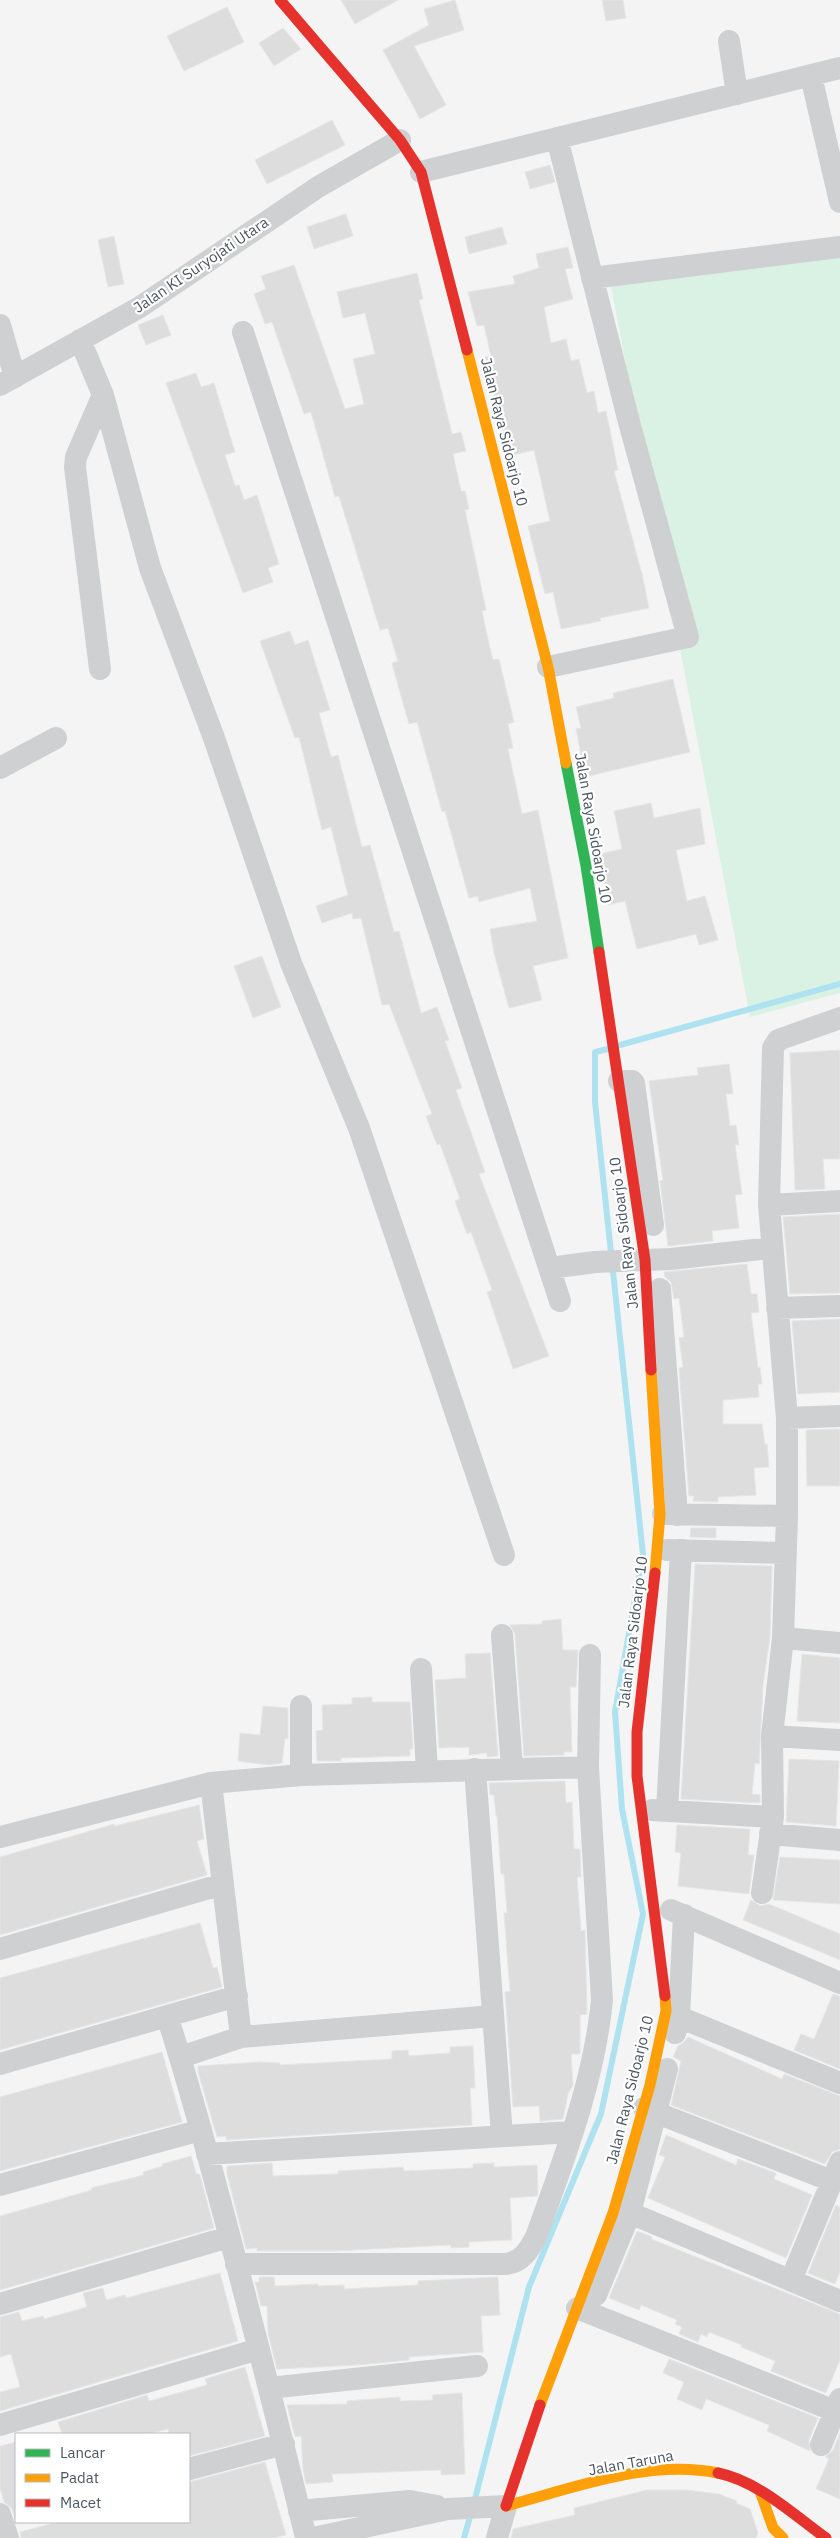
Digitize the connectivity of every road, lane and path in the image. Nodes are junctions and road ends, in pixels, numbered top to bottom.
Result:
1 (280, 0) edge
2 (729, 41) dead end
3 (840, 68) edge
4 (811, 76) junction
5 (737, 94) junction
6 (557, 138) junction
7 (400, 140) junction
8 (421, 172) junction
9 (840, 202) edge
10 (840, 247) edge
11 (592, 278) junction
12 (0, 325) edge
13 (243, 332) dead end
14 (80, 340) junction
15 (7, 381) edge
16 (102, 395) junction
17 (548, 668) junction
18 (100, 669) dead end
19 (56, 738) dead end
20 (0, 768) edge
21 (840, 1018) edge
22 (618, 1077) joint
23 (840, 1201) edge
24 (769, 1205) junction
25 (771, 1248) junction
26 (644, 1260) junction
27 (550, 1268) junction
28 (560, 1301) dead end
29 (840, 1306) edge
30 (777, 1308) junction
31 (840, 1416) edge
32 (787, 1418) junction
33 (668, 1514) junction
34 (787, 1516) junction
35 (658, 1550) junction
36 (682, 1550) junction
37 (786, 1553) junction
38 (504, 1555) dead end
39 (502, 1635) dead end
40 (783, 1638) junction
41 (840, 1643) edge
42 (590, 1655) dead end
43 (421, 1670) dead end
44 (301, 1706) dead end
45 (772, 1736) junction
46 (840, 1740) edge
47 (588, 1767) junction
48 (512, 1768) junction
49 (475, 1769) junction
50 (427, 1772) junction
51 (301, 1775) junction
52 (211, 1783) junction
53 (642, 1809) junction
54 (667, 1811) junction
55 (772, 1826) junction
56 (0, 1837) edge
57 (840, 1840) edge
58 (223, 1884) junction
59 (762, 1893) dead end
60 (655, 1902) junction
61 (684, 1915) junction
62 (0, 1949) edge
63 (840, 1984) edge
64 (236, 1996) junction
65 (167, 2016) junction
66 (493, 2016) junction
67 (679, 2017) junction
68 (241, 2037) junction
69 (180, 2057) junction
70 (0, 2064) edge
71 (840, 2083) edge
72 (650, 2111) junction
73 (201, 2130) junction
74 (572, 2132) junction
75 (502, 2136) junction
76 (207, 2154) junction
77 (836, 2171) edge
78 (0, 2185) edge
79 (630, 2213) junction
80 (229, 2237) junction
81 (236, 2264) junction
82 (791, 2280) junction
83 (840, 2301) edge
84 (0, 2304) edge
85 (583, 2310) junction
86 (259, 2349) junction
87 (477, 2366) dead end
88 (269, 2388) junction
89 (837, 2405) edge
90 (0, 2425) edge
91 (284, 2444) junction
92 (820, 2444) dead end
93 (190, 2469) edge
94 (760, 2491) junction
95 (497, 2507) junction
96 (452, 2509) junction
97 (299, 2510) junction
98 (6, 2515) edge
99 (8, 2538) edge
100 (306, 2538) edge
101 (313, 2538) edge
102 (497, 2538) edge
103 (783, 2538) edge
104 (826, 2538) edge

1 - 7 street, Jalan Raya Sidoarjo 10
2 - 5 street
3 - 4 street
4 - 5 street
4 - 9 street
5 - 6 street
6 - 8 street
6 - 11 street
7 - 8 street, Jalan Raya Sidoarjo 10
7 - 14 street, Jalan KI Suryojati Utara
8 - 17 street, Jalan Raya Sidoarjo 10
10 - 11 street
11 - 17 street
12 - 15 street
13 - 27 street
14 - 15 street, Jalan KI Suryojati Utara
14 - 16 street
16 - 18 street
16 - 38 street
17 - 22 street, Jalan Raya Sidoarjo 10
19 - 20 street
21 - 24 street
22 - 26 street
23 - 24 street
24 - 25 street
25 - 26 street
25 - 30 street
26 - 27 street
26 - 33 street
27 - 28 street
29 - 30 street
30 - 32 street
31 - 32 street
32 - 34 street
33 - 34 street
33 - 35 street, Jalan Raya Sidoarjo 10
34 - 37 street
35 - 36 street
35 - 53 street, Jalan Raya Sidoarjo 10
36 - 37 street
36 - 54 street
37 - 40 street
39 - 48 street
40 - 41 street
40 - 45 street
42 - 47 street
43 - 50 street
44 - 51 street
45 - 46 street
45 - 55 street
47 - 48 street
47 - 74 street
48 - 49 street
49 - 50 street
49 - 66 street
50 - 51 street
51 - 52 street
52 - 56 street
52 - 58 street
53 - 54 street
53 - 60 street, Jalan Raya Sidoarjo 10
54 - 55 street
55 - 57 street
55 - 59 street
58 - 62 street
58 - 64 street
60 - 61 street
60 - 72 street, Jalan Raya Sidoarjo 10
61 - 63 street
61 - 67 street
64 - 65 street
64 - 68 street
65 - 69 street
65 - 70 street
66 - 68 street
66 - 75 street
67 - 71 street
67 - 72 street
68 - 69 street
69 - 73 street
72 - 77 street
72 - 79 street
72 - 85 street, Jalan Raya Sidoarjo 10
73 - 76 street
73 - 78 street
74 - 75 street
74 - 81 street
75 - 76 street
76 - 80 street
77 - 82 street
79 - 82 street
79 - 85 street
80 - 81 street
80 - 84 street
81 - 86 street
82 - 83 street
85 - 89 street
85 - 95 street, Jalan Raya Sidoarjo 10
86 - 88 street
86 - 90 street
87 - 88 street
88 - 91 street
89 - 92 street
91 - 93 street
91 - 97 street
94 - 95 street, Jalan Taruna
94 - 103 street
94 - 104 street, Jalan Taruna
95 - 96 street
95 - 102 street
96 - 97 street
96 - 101 street
97 - 100 street
98 - 99 street

